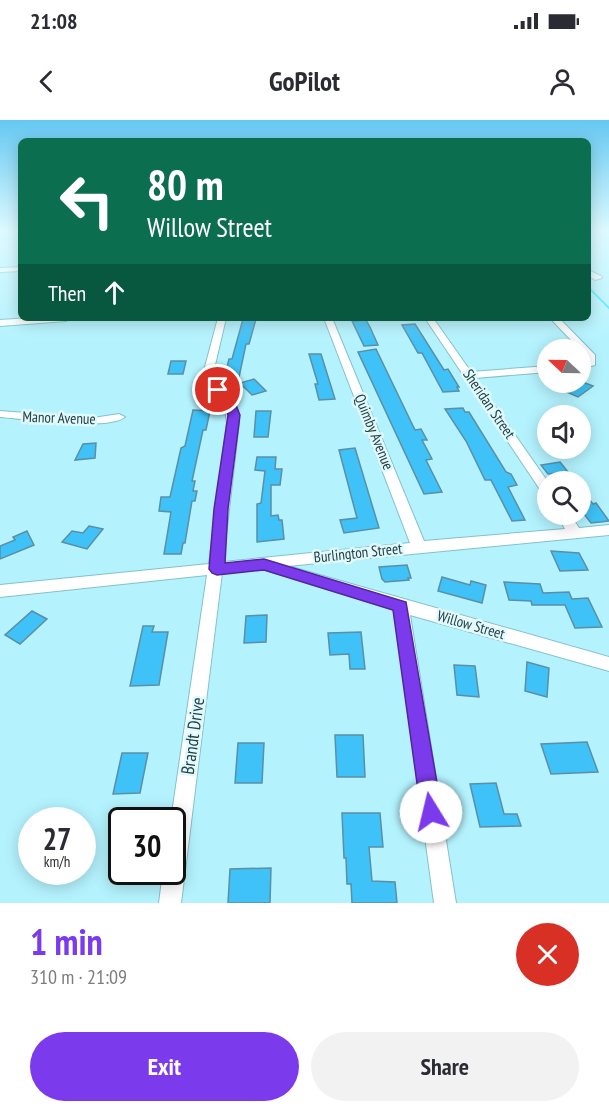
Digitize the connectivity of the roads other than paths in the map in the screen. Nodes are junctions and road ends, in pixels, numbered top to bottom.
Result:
1 (18, 269) edge
2 (0, 270) edge
3 (591, 274) edge
4 (598, 278) dead end
5 (26, 321) edge
6 (221, 321) edge
7 (329, 321) edge
8 (431, 321) edge
9 (557, 321) edge
10 (0, 323) edge
11 (574, 339) edge
12 (537, 370) edge
13 (469, 375) junction
14 (0, 414) edge
15 (118, 417) dead end
16 (537, 475) edge
17 (571, 525) edge
18 (609, 530) edge
19 (576, 533) junction
20 (419, 547) junction
21 (264, 564) junction
22 (217, 569) junction
23 (0, 591) edge
24 (401, 606) junction
25 (609, 664) edge
26 (170, 903) edge
27 (445, 903) edge

1 - 2 street
3 - 4 street
5 - 10 street
6 - 22 street, Brandt Drive
7 - 20 street, Quimby Avenue
8 - 13 street, Sheridan Street
9 - 11 street
12 - 13 street
13 - 16 street, Sheridan Street
14 - 15 street, Manor Avenue
17 - 19 street
18 - 19 street, Burlington Street
19 - 20 street, Burlington Street
20 - 21 street, Burlington Street
21 - 22 street, Burlington Street
21 - 24 street, Willow Street
22 - 23 street, Burlington Street
22 - 26 street, Brandt Drive
24 - 25 street, Willow Street
24 - 27 street

